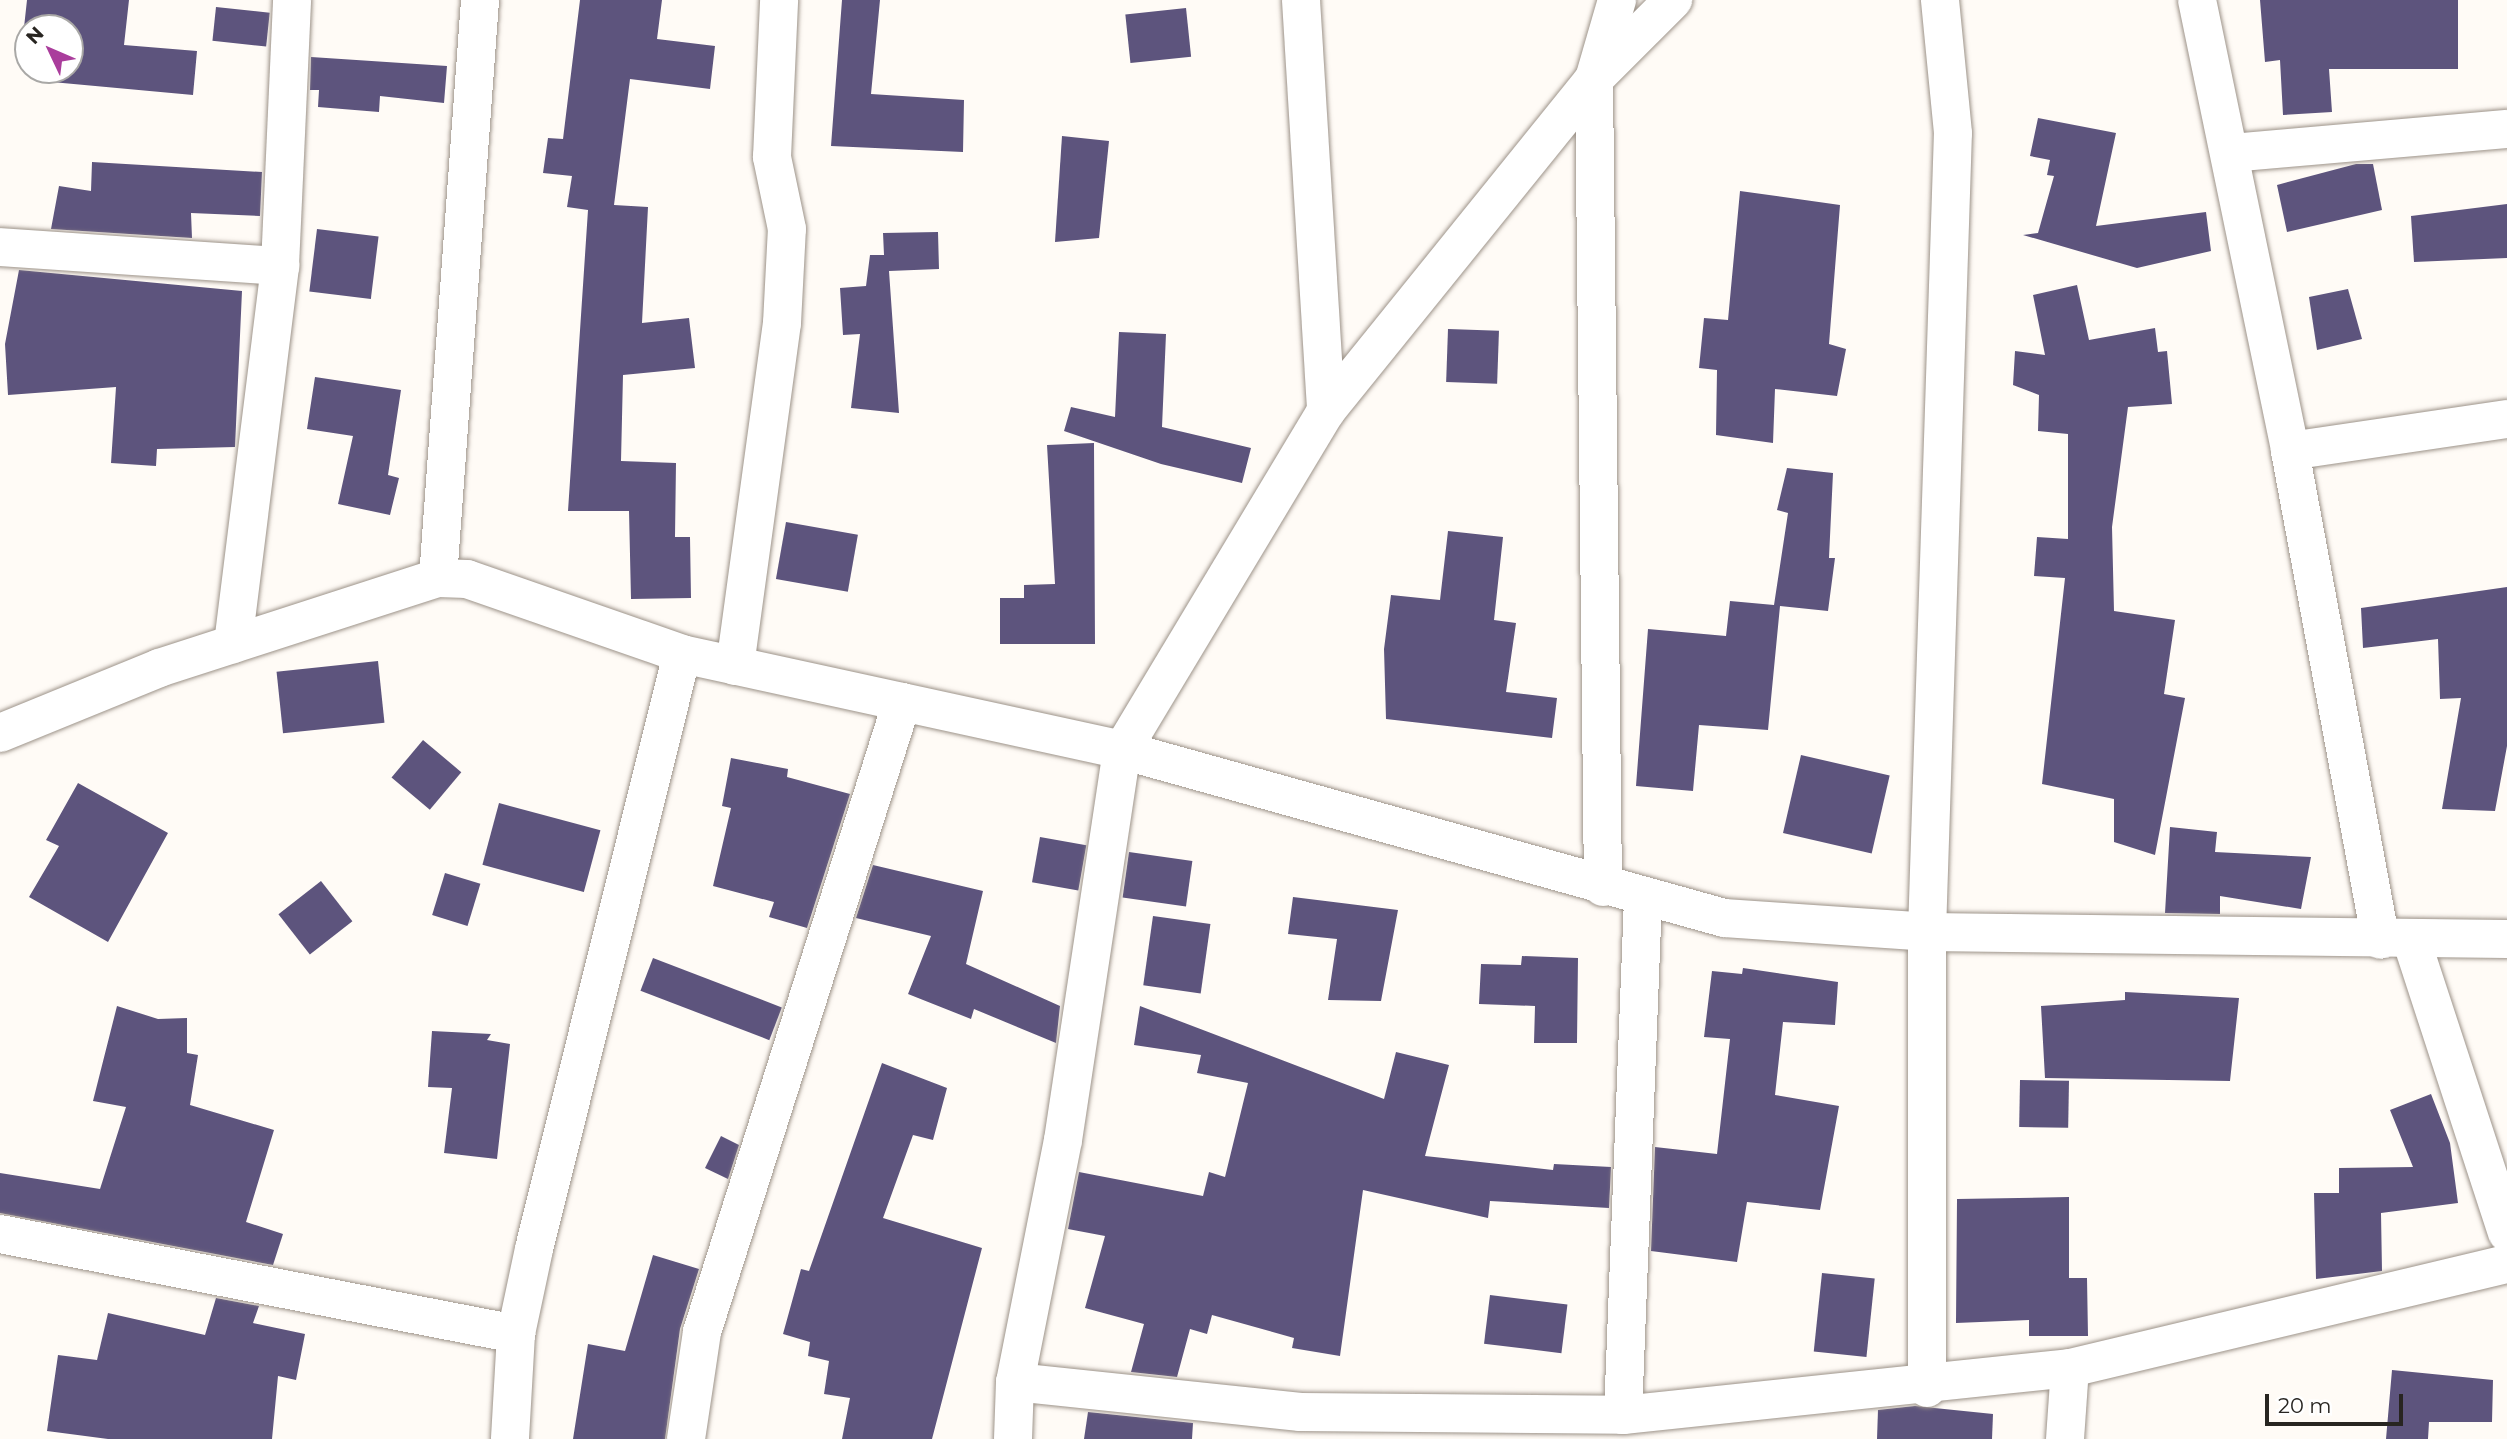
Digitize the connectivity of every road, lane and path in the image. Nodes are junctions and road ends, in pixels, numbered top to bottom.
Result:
1 (292, 0) edge
2 (480, 0) edge
3 (779, 0) edge
4 (1301, 0) edge
5 (1617, 0) edge
6 (1674, 0) edge
7 (1940, 0) edge
8 (2197, 0) edge
9 (1594, 79) junction
10 (2507, 129) edge
11 (2231, 153) junction
12 (0, 247) edge
13 (280, 265) junction
14 (1326, 411) junction
15 (2507, 419) edge
16 (2290, 451) junction
17 (438, 578) junction
18 (233, 644) junction
19 (682, 654) junction
20 (735, 666) junction
21 (902, 702) junction
22 (0, 733) edge
23 (1122, 750) junction
24 (1603, 887) junction
25 (1643, 898) junction
26 (1927, 932) junction
27 (2396, 939) junction
28 (2507, 939) edge
29 (2507, 1233) edge
30 (0, 1234) edge
31 (2507, 1264) edge
32 (516, 1334) junction
33 (2070, 1368) junction
34 (1015, 1382) junction
35 (1927, 1388) junction
36 (1623, 1415) junction
37 (510, 1439) edge
38 (686, 1439) edge
39 (1013, 1439) edge
40 (2065, 1439) edge

1 - 13 street
2 - 17 street
3 - 20 street
4 - 14 street
5 - 9 street
6 - 9 street
7 - 26 street
8 - 11 street
9 - 14 street
9 - 24 street
10 - 11 street
11 - 16 street
12 - 13 street
13 - 18 street
14 - 23 street
15 - 16 street
16 - 27 street
17 - 18 street
17 - 19 street
18 - 22 street
19 - 20 street
19 - 32 street
20 - 21 street
21 - 23 street
21 - 38 street
23 - 24 street
23 - 34 street
24 - 25 street
25 - 26 street
25 - 36 street
26 - 27 street
26 - 35 street
27 - 28 street
27 - 29 street
30 - 32 street
31 - 33 street
32 - 37 street
33 - 35 street
33 - 40 street
34 - 36 street
34 - 39 street
35 - 36 street

